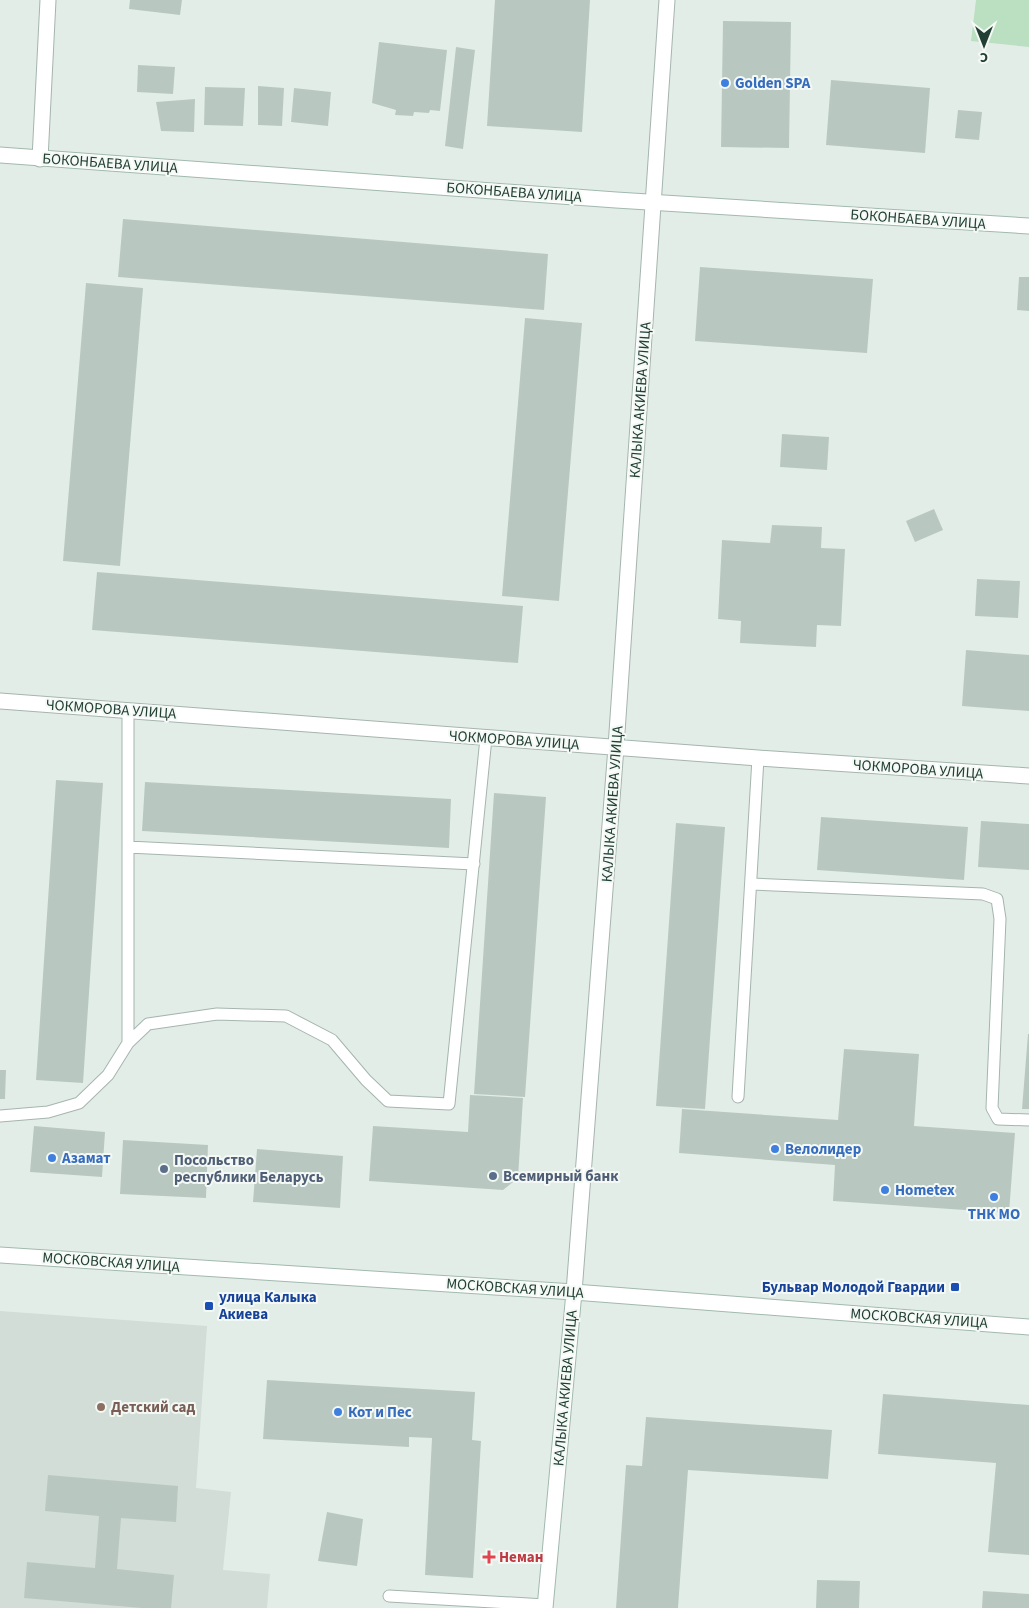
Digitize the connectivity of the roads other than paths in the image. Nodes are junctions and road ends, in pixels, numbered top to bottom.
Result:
1 (48, 0) edge
2 (667, 0) edge
3 (0, 155) edge
4 (40, 158) junction
5 (654, 202) junction
6 (1029, 226) edge
7 (0, 700) edge
8 (128, 710) junction
9 (486, 738) junction
10 (616, 747) junction
11 (758, 758) junction
12 (1029, 776) edge
13 (128, 847) junction
14 (474, 864) junction
15 (751, 884) junction
16 (128, 1043) junction
17 (738, 1097) dead end
18 (0, 1116) edge
19 (1029, 1120) edge
20 (0, 1255) edge
21 (574, 1292) junction
22 (1029, 1327) edge
23 (389, 1596) dead end
24 (545, 1606) edge

1 - 4 street
2 - 5 street, КАЛЫКА АКИЕВА УЛИЦА
3 - 4 street, БОКОНБАЕВА УЛИЦА
4 - 5 street, БОКОНБАЕВА УЛИЦА
5 - 6 street, БОКОНБАЕВА УЛИЦА
5 - 10 street, КАЛЫКА АКИЕВА УЛИЦА
7 - 8 street, ЧОКМОРОВА УЛИЦА
8 - 9 street, ЧОКМОРОВА УЛИЦА
8 - 13 lane
9 - 10 street, ЧОКМОРОВА УЛИЦА
9 - 14 lane
10 - 11 street, ЧОКМОРОВА УЛИЦА
10 - 21 street, КАЛЫКА АКИЕВА УЛИЦА
11 - 12 street, ЧОКМОРОВА УЛИЦА
11 - 15 lane
13 - 14 lane
13 - 16 lane
14 - 16 lane
15 - 17 lane
15 - 19 lane
16 - 18 lane
20 - 21 street, МОСКОВСКАЯ УЛИЦА
21 - 22 street, МОСКОВСКАЯ УЛИЦА
21 - 24 street, КАЛЫКА АКИЕВА УЛИЦА
23 - 24 lane

